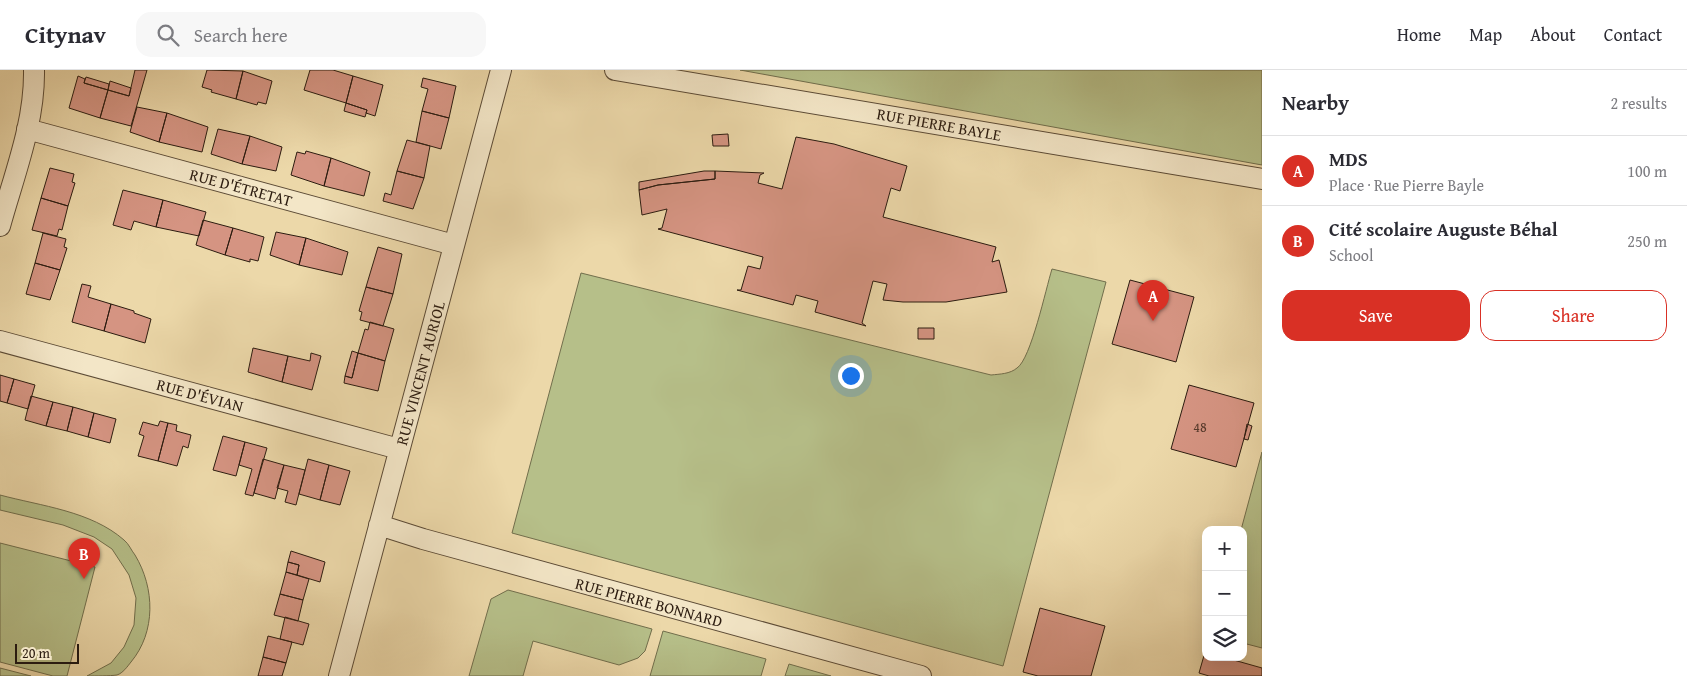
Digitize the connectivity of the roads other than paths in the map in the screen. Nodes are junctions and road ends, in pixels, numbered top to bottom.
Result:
1 (34, 70) edge
2 (501, 70) edge
3 (615, 70) edge
4 (27, 130) junction
5 (1262, 179) edge
6 (0, 226) edge
7 (454, 246) junction
8 (0, 340) edge
9 (399, 449) junction
10 (379, 525) junction
11 (339, 676) edge
12 (920, 676) edge

1 - 4 street
2 - 7 street, RUE VINCENT AURIOL
3 - 5 street, RUE PIERRE BAYLE
4 - 6 street
4 - 7 street, RUE D'ÉTRETAT
7 - 9 street, RUE VINCENT AURIOL
8 - 9 street, RUE D'ÉVIAN
9 - 10 street, RUE VINCENT AURIOL
10 - 11 street, RUE VINCENT AURIOL
10 - 12 street, RUE PIERRE BONNARD

